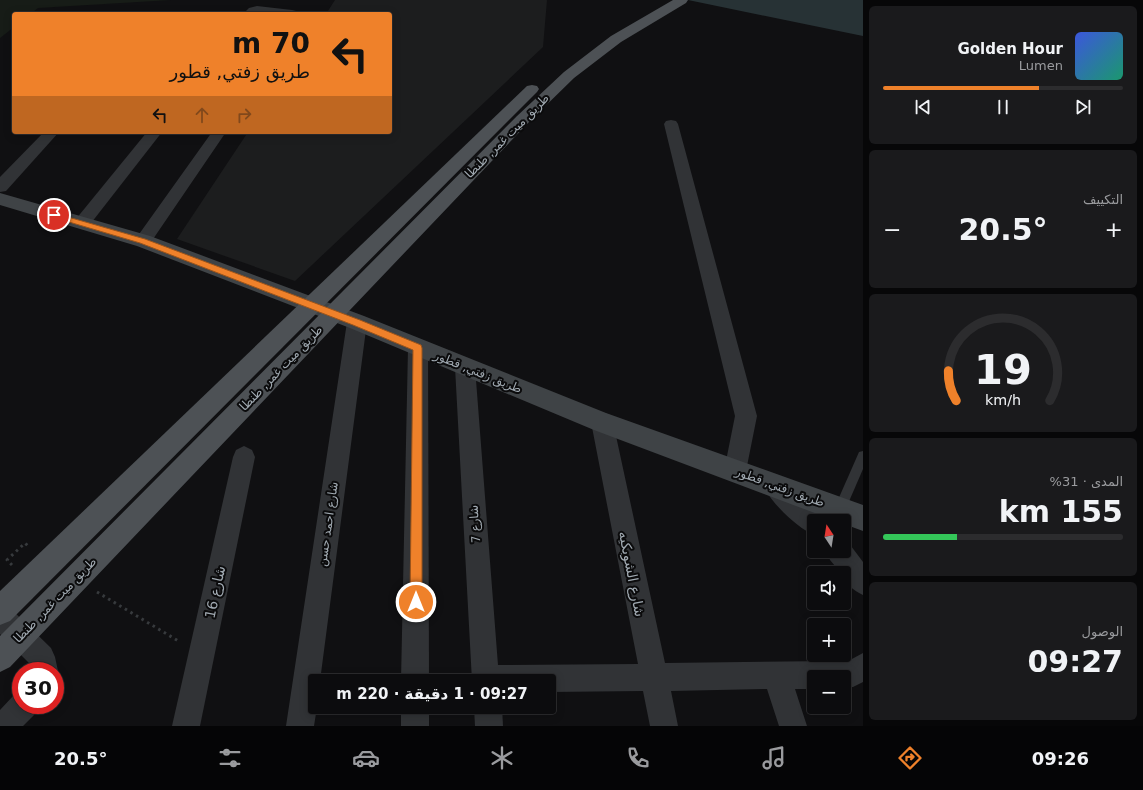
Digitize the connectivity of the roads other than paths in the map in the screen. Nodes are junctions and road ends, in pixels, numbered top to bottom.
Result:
1 (659, 0) edge
2 (682, 0) edge
3 (252, 12) edge
4 (273, 12) edge
5 (671, 124) dead end
6 (50, 134) edge
7 (153, 134) edge
8 (218, 134) edge
9 (0, 187) edge
10 (0, 199) edge
11 (82, 223) junction
12 (142, 241) junction
13 (356, 322) junction
14 (418, 348) junction
15 (465, 367) junction
16 (602, 422) junction
17 (863, 456) edge
18 (244, 457) dead end
19 (735, 471) junction
20 (771, 484) junction
21 (840, 509) junction
22 (807, 517) edge
23 (863, 518) edge
24 (844, 558) edge
25 (863, 582) edge
26 (0, 612) edge
27 (0, 616) edge
28 (0, 656) edge
29 (43, 662) edge
30 (863, 667) edge
31 (415, 674) edge
32 (486, 674) edge
33 (776, 676) junction
34 (653, 677) junction
35 (556, 679) edge
36 (15, 714) edge
37 (415, 714) edge
38 (488, 714) edge
39 (4, 726) edge
40 (186, 726) edge
41 (300, 726) edge
42 (415, 726) edge
43 (489, 726) edge
44 (664, 726) edge
45 (793, 726) edge

1 - 26 main road, طريق ميت غمر, طنطا
2 - 28 main road, طريق ميت غمر, طنطا
3 - 4 street
5 - 19 street
6 - 9 street
7 - 11 street
8 - 12 street
10 - 11 main road, طريق زفتي, قطور
11 - 12 main road, طريق زفتي, قطور
12 - 13 main road, طريق زفتي, قطور
13 - 14 main road, طريق زفتي, قطور
13 - 41 street, شارع احمد حسن
14 - 15 main road, طريق زفتي, قطور
14 - 31 street
15 - 16 main road, طريق زفتي, قطور
15 - 32 street, شارع 7
16 - 19 main road, طريق زفتي, قطور
16 - 34 street, شارع الشوبكيه
17 - 21 lane
18 - 40 street, شارع 16
19 - 20 main road, طريق زفتي, قطور
20 - 21 main road, طريق زفتي, قطور
20 - 22 street
21 - 23 main road, طريق زفتي, قطور
24 - 25 street
27 - 29 street
30 - 33 street
33 - 34 street
33 - 45 street
34 - 35 street
34 - 44 street, شارع الشوبكيه
36 - 39 street
37 - 42 street
38 - 43 street

